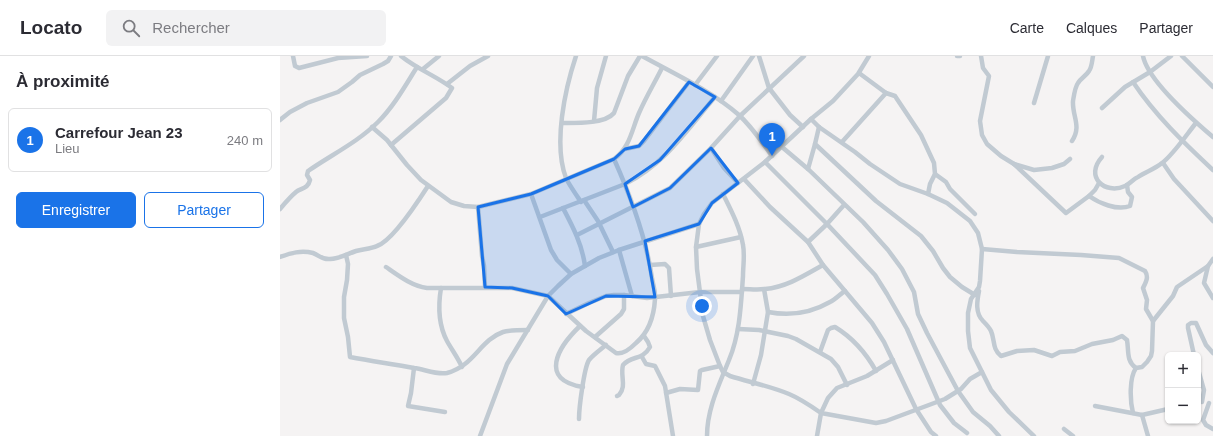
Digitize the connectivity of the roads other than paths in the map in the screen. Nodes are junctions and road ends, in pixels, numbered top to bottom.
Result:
1 (293, 56) edge
2 (367, 56) edge
3 (391, 56) edge
4 (401, 56) edge
5 (439, 56) edge
6 (488, 56) edge
7 (576, 56) edge
8 (606, 56) edge
9 (641, 56) edge
10 (654, 56) edge
11 (717, 56) edge
12 (753, 56) edge
13 (759, 56) edge
14 (804, 56) edge
15 (869, 56) edge
16 (957, 56) edge
17 (960, 56) edge
18 (981, 56) edge
19 (1048, 56) edge
20 (1093, 56) edge
21 (1143, 56) edge
22 (1171, 56) edge
23 (1182, 56) edge
24 (651, 61) junction
25 (417, 67) junction
26 (662, 68) junction
27 (423, 69) junction
28 (1150, 72) junction
29 (859, 73) junction
30 (689, 82) junction
31 (1134, 82) junction
32 (447, 84) junction
33 (695, 85) junction
34 (1213, 87) edge
35 (769, 88) junction
36 (886, 93) junction
37 (715, 97) junction
38 (721, 101) junction
39 (1034, 103) dead end
40 (1102, 108) dead end
41 (740, 116) junction
42 (811, 119) junction
43 (280, 120) edge
44 (594, 121) junction
45 (562, 123) junction
46 (1196, 123) junction
47 (372, 127) junction
48 (803, 127) junction
49 (819, 127) junction
50 (1213, 137) edge
51 (1072, 141) dead end
52 (1182, 141) junction
53 (842, 142) junction
54 (815, 144) junction
55 (391, 145) junction
56 (782, 147) junction
57 (711, 148) junction
58 (625, 150) junction
59 (772, 156) junction
60 (1102, 158) dead end
61 (614, 159) junction
62 (1070, 159) dead end
63 (765, 162) junction
64 (1163, 163) junction
65 (1014, 164) junction
66 (808, 169) junction
67 (1213, 170) edge
68 (935, 174) junction
69 (744, 179) junction
70 (566, 180) junction
71 (738, 183) junction
72 (1099, 183) junction
73 (625, 184) junction
74 (1127, 185) junction
75 (428, 186) junction
76 (530, 194) junction
77 (723, 194) junction
78 (928, 194) junction
79 (1089, 196) junction
80 (583, 201) junction
81 (844, 205) junction
82 (478, 207) junction
83 (633, 207) junction
84 (563, 208) junction
85 (280, 209) edge
86 (975, 214) dead end
87 (540, 217) junction
88 (1213, 221) edge
89 (600, 224) junction
90 (699, 224) junction
91 (827, 224) junction
92 (577, 235) junction
93 (741, 237) junction
94 (644, 241) junction
95 (808, 242) junction
96 (696, 247) junction
97 (982, 249) junction
98 (618, 250) junction
99 (613, 252) junction
100 (346, 255) junction
101 (280, 256) edge
102 (1213, 259) edge
103 (650, 265) junction
104 (823, 265) junction
105 (585, 266) junction
106 (1208, 266) junction
107 (386, 267) dead end
108 (571, 274) junction
109 (485, 287) junction
110 (979, 287) junction
111 (441, 288) junction
112 (764, 289) junction
113 (742, 291) junction
114 (846, 291) junction
115 (700, 292) junction
116 (624, 294) junction
117 (975, 295) junction
118 (548, 296) junction
119 (632, 296) junction
120 (671, 296) junction
121 (655, 297) junction
122 (1213, 298) edge
123 (768, 312) junction
124 (566, 314) junction
125 (1152, 322) junction
126 (580, 326) junction
127 (738, 329) junction
128 (528, 330) junction
129 (765, 331) junction
130 (644, 336) junction
131 (595, 337) junction
132 (606, 345) junction
133 (820, 352) junction
134 (1193, 352) edge
135 (1213, 353) edge
136 (642, 357) junction
137 (893, 360) junction
138 (462, 366) junction
139 (720, 366) junction
140 (414, 368) junction
141 (1136, 368) junction
142 (876, 371) junction
143 (723, 372) junction
144 (982, 372) junction
145 (1201, 379) edge
146 (753, 384) junction
147 (847, 385) junction
148 (583, 388) junction
149 (958, 391) junction
150 (666, 393) junction
151 (617, 396) dead end
152 (1201, 399) edge
153 (938, 401) junction
154 (1201, 402) edge
155 (1211, 404) edge
156 (1095, 406) dead end
157 (916, 409) junction
158 (1165, 410) edge
159 (445, 412) dead end
160 (821, 413) junction
161 (1133, 413) junction
162 (1142, 415) junction
163 (579, 419) dead end
164 (1213, 429) edge
165 (1064, 430) dead end
166 (968, 433) dead end
167 (480, 436) edge
168 (673, 436) edge
169 (707, 436) edge
170 (818, 436) edge
171 (936, 436) edge
172 (999, 436) edge
173 (1034, 436) edge
174 (1073, 436) edge
175 (1148, 436) edge

1 - 2 street
3 - 43 street
4 - 25 street
5 - 27 street
6 - 32 street
7 - 45 street
8 - 44 street
9 - 24 street
9 - 44 street
10 - 24 street
11 - 33 street
12 - 38 street
13 - 35 street
14 - 35 street
15 - 29 street
16 - 17 street
18 - 65 street
19 - 39 street
20 - 51 street
21 - 28 street
22 - 28 street
23 - 34 street
24 - 26 street
25 - 27 street
25 - 47 street
26 - 30 street
26 - 58 street
27 - 32 street
28 - 31 street
28 - 46 street
29 - 36 street
29 - 42 street
30 - 33 street
30 - 58 street
31 - 40 street
31 - 52 street
32 - 55 street
33 - 37 street
35 - 41 street
35 - 48 street
36 - 53 street
36 - 68 street
37 - 38 street
37 - 73 street
38 - 41 street
41 - 57 street
41 - 59 street
42 - 48 street
42 - 49 street
44 - 45 street
45 - 70 street
46 - 50 street
46 - 52 street
47 - 55 street
47 - 85 street
48 - 56 street
49 - 53 street
49 - 54 street
52 - 64 street
52 - 67 street
53 - 78 street
54 - 66 street
54 - 117 street
55 - 75 street
56 - 59 street
56 - 66 street
57 - 71 street
57 - 83 street
58 - 61 street
59 - 63 street
60 - 72 street
61 - 70 street
61 - 73 street
62 - 65 street
63 - 69 street
63 - 91 street
64 - 74 street
64 - 88 street
65 - 79 street
66 - 81 street
68 - 78 street
68 - 86 street
69 - 71 street
69 - 95 street
70 - 76 street
70 - 80 street
71 - 77 street
72 - 74 street
72 - 79 street
73 - 80 street
73 - 83 street
74 - 79 street
75 - 82 street
75 - 100 street
76 - 82 street
76 - 87 street
77 - 90 street
77 - 93 street
78 - 97 street
80 - 84 street
80 - 89 street
81 - 91 street
81 - 149 street
82 - 109 street
83 - 89 street
83 - 94 street
84 - 87 street
84 - 92 street
87 - 108 street
89 - 92 street
89 - 99 street
90 - 94 street
90 - 96 street
91 - 95 street
91 - 153 street
92 - 105 street
93 - 96 street
93 - 113 street
94 - 98 street
94 - 103 street
95 - 104 street
96 - 115 street
97 - 110 street
97 - 125 street
98 - 99 street
98 - 119 street
99 - 105 street
100 - 101 street
100 - 140 street
102 - 106 street
103 - 120 street
103 - 121 street
104 - 112 street
104 - 114 street
105 - 108 street
106 - 122 street
106 - 125 street
107 - 111 street
108 - 118 street
109 - 111 street
109 - 118 street
110 - 117 street
110 - 141 street
111 - 138 street
112 - 113 street
112 - 123 street
113 - 115 street
113 - 127 street
114 - 123 street
114 - 137 street
115 - 120 street
115 - 139 street
116 - 119 street
116 - 124 street
116 - 131 street
117 - 144 street
118 - 124 street
118 - 128 street
119 - 121 street
120 - 121 street
121 - 130 street
123 - 129 street
124 - 126 street
125 - 141 street
126 - 131 street
126 - 148 street
127 - 129 street
127 - 143 street
128 - 138 street
128 - 167 street
129 - 133 street
129 - 146 street
130 - 132 street
130 - 136 street
131 - 132 street
132 - 148 street
133 - 142 street
133 - 147 street
134 - 135 street
136 - 150 street
136 - 151 street
137 - 142 street
137 - 157 street
138 - 140 street
139 - 143 street
139 - 150 street
140 - 159 street
141 - 161 street
142 - 147 street
143 - 146 street
143 - 169 street
144 - 149 street
144 - 173 street
145 - 152 street
146 - 160 street
147 - 160 street
148 - 163 street
149 - 153 street
149 - 172 street
150 - 168 street
153 - 157 street
153 - 166 street
154 - 155 street
155 - 164 street
156 - 161 street
157 - 160 street
157 - 171 street
158 - 162 street
160 - 170 street
161 - 162 street
162 - 175 street
165 - 174 street

